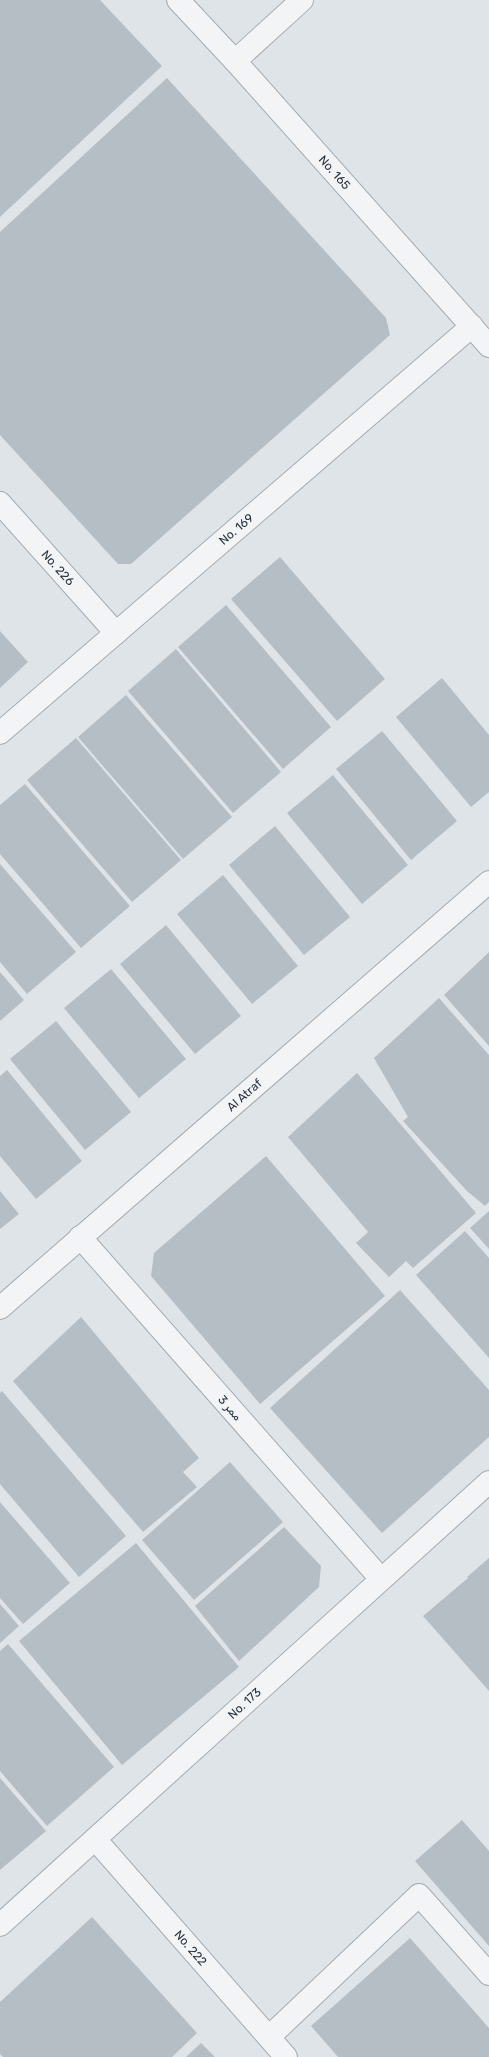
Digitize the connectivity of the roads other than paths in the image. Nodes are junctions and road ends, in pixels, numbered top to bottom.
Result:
1 (178, 0) edge
2 (302, 0) edge
3 (235, 61) junction
4 (472, 326) junction
5 (489, 346) edge
6 (0, 503) edge
7 (116, 633) junction
8 (0, 733) edge
9 (489, 882) edge
10 (80, 1237) junction
11 (0, 1308) edge
12 (489, 1482) edge
13 (380, 1579) junction
14 (95, 1839) junction
15 (0, 1925) edge
16 (489, 1974) edge
17 (269, 2037) junction
18 (286, 2057) edge

1 - 3 street, No. 165
2 - 3 street
3 - 4 street, No. 165
4 - 5 street, No. 165
4 - 7 street, No. 169
6 - 7 street, No. 226
7 - 8 street, No. 169
9 - 10 street, Al Atraf
10 - 11 street, Al Atraf
10 - 13 street, ممر 3
12 - 13 street, No. 173
13 - 14 street, No. 173
14 - 15 street, No. 173
14 - 17 street, No. 222
16 - 17 street
17 - 18 street, No. 222

